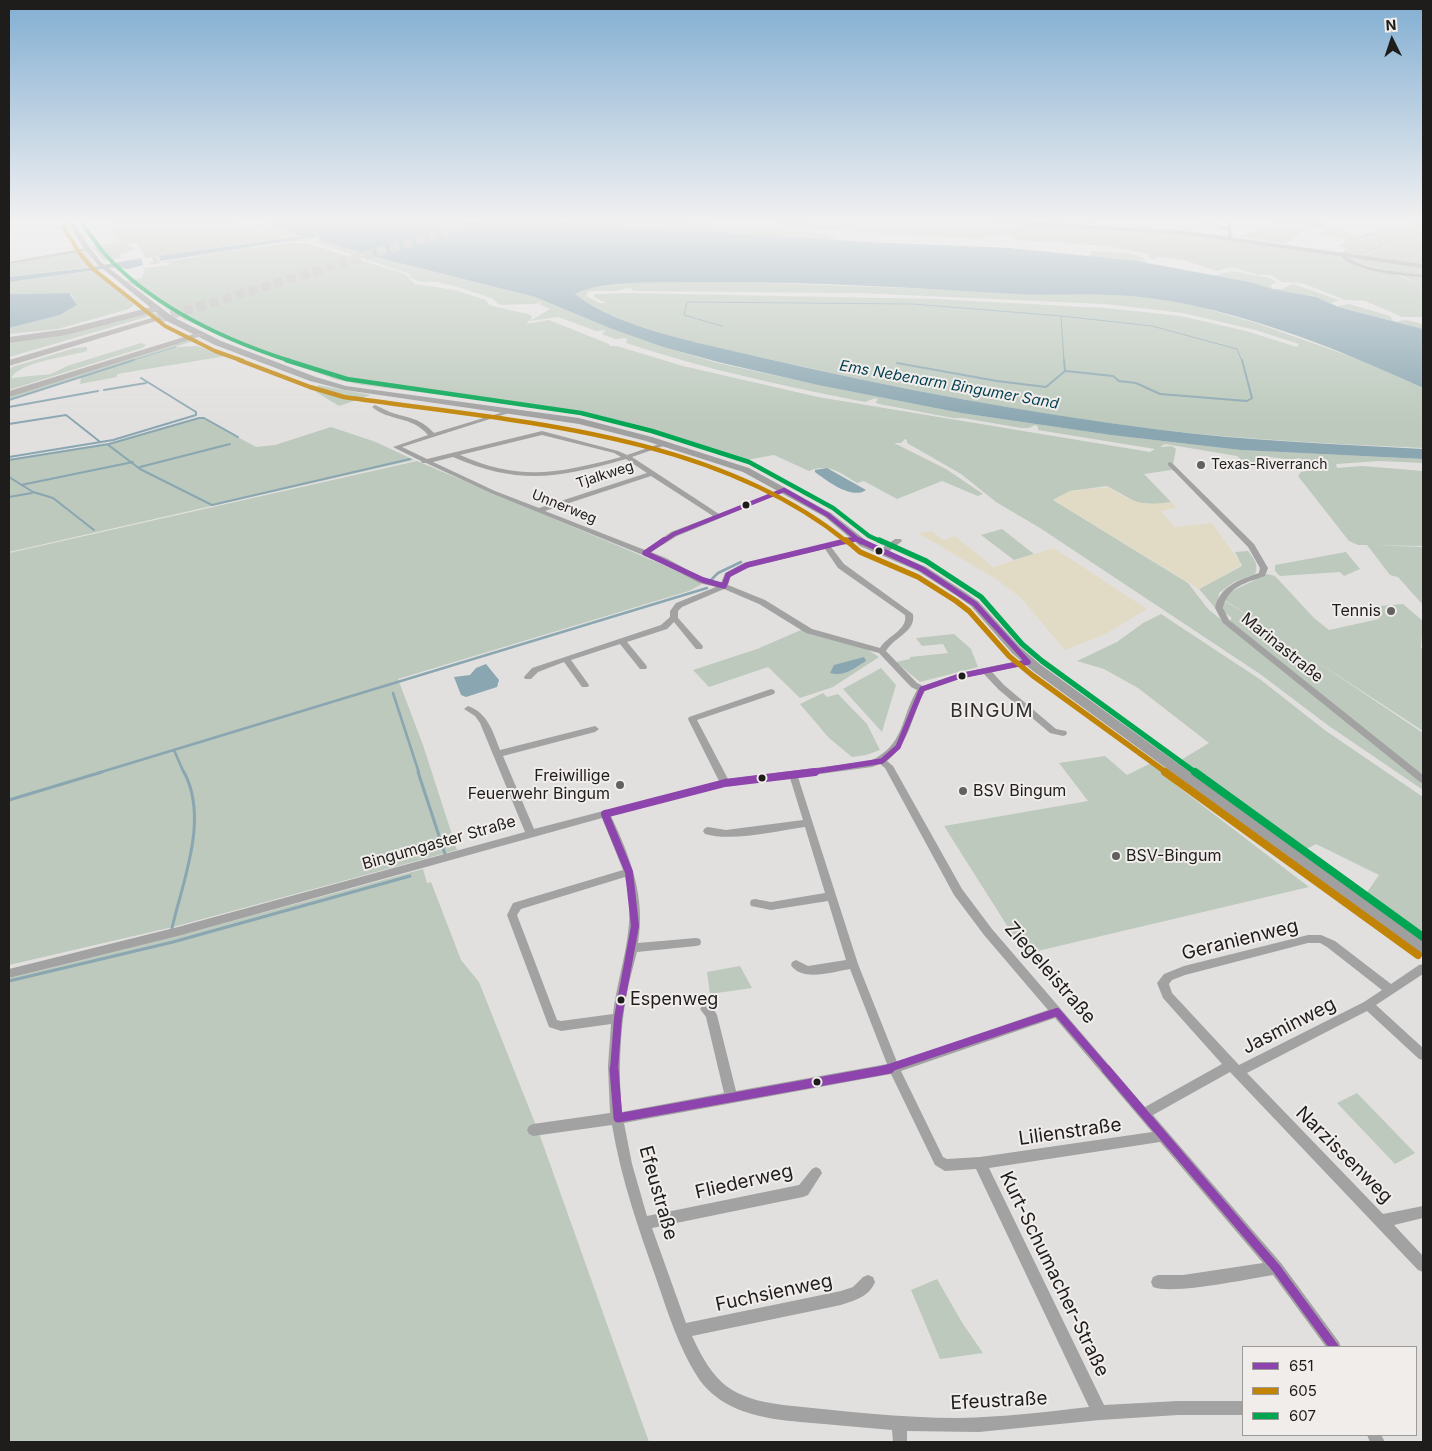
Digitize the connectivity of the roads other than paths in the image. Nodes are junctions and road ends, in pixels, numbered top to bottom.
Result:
1 (129, 289) edge
2 (154, 311) junction
3 (124, 316) junction
4 (196, 333) junction
5 (9, 340) edge
6 (9, 361) edge
7 (9, 394) edge
8 (376, 407) dead end
9 (512, 411) junction
10 (433, 436) junction
11 (664, 444) junction
12 (396, 447) joint
13 (455, 454) junction
14 (627, 457) junction
15 (424, 462) junction
16 (1170, 464) dead end
17 (650, 474) junction
18 (784, 490) junction
19 (540, 510) junction
20 (718, 516) junction
21 (856, 539) junction
22 (898, 541) dead end
23 (827, 547) junction
24 (884, 552) junction
25 (645, 553) junction
26 (724, 586) junction
27 (674, 618) junction
28 (622, 641) junction
29 (699, 647) dead end
30 (882, 651) junction
31 (566, 659) junction
32 (1028, 662) junction
33 (643, 667) dead end
34 (986, 671) junction
35 (528, 677) dead end
36 (585, 685) dead end
37 (922, 689) junction
38 (771, 692) dead end
39 (468, 709) dead end
40 (595, 729) dead end
41 (1063, 733) dead end
42 (498, 754) junction
43 (882, 761) junction
44 (793, 774) junction
45 (1423, 780) edge
46 (725, 783) junction
47 (605, 814) junction
48 (808, 823) junction
49 (708, 831) dead end
50 (531, 834) junction
51 (630, 872) junction
52 (831, 896) junction
53 (755, 903) dead end
54 (696, 942) dead end
55 (632, 948) junction
56 (1423, 948) edge
57 (853, 964) junction
58 (796, 965) dead end
59 (1423, 968) edge
60 (9, 974) edge
61 (1389, 989) junction
62 (1368, 1005) junction
63 (706, 1009) dead end
64 (1057, 1012) junction
65 (618, 1018) junction
66 (1423, 1055) edge
67 (894, 1068) junction
68 (1235, 1069) junction
69 (731, 1097) junction
70 (1144, 1114) junction
71 (618, 1118) junction
72 (533, 1130) dead end
73 (1164, 1136) junction
74 (980, 1163) junction
75 (816, 1173) dead end
76 (1423, 1212) edge
77 (1383, 1221) junction
78 (643, 1223) junction
79 (1423, 1265) edge
80 (1276, 1268) junction
81 (868, 1282) dead end
82 (1158, 1282) dead end
83 (684, 1331) junction
84 (1333, 1346) edge
85 (1242, 1408) edge
86 (1100, 1413) junction
87 (899, 1423) junction
88 (900, 1442) edge

1 - 2 main road
2 - 3 highway
2 - 3 highway
2 - 4 main road
2 - 6 highway
3 - 5 highway
4 - 7 highway
4 - 9 main road
8 - 10 street
9 - 10 street
9 - 11 main road
10 - 12 street
11 - 14 street
11 - 18 main road
12 - 15 street, Unnerweg
13 - 14 street
13 - 14 street
13 - 15 street
14 - 17 street
15 - 19 street, Unnerweg
16 - 45 street, Marinastraße
17 - 19 street, Tjalkweg
17 - 20 street
18 - 20 street
18 - 21 main road
19 - 25 street, Unnerweg
20 - 25 street
21 - 23 street
21 - 24 main road
22 - 24 street
23 - 26 street
23 - 30 street
24 - 32 main road
25 - 26 street, Unnerweg
26 - 27 street
26 - 30 street, Unnerweg
27 - 28 street
27 - 29 street
28 - 31 street
28 - 33 street
30 - 37 street
31 - 35 street
31 - 36 street
32 - 34 street
32 - 56 main road
34 - 37 street
34 - 41 street
37 - 43 street
38 - 46 street
39 - 42 street
40 - 42 street
42 - 50 street
43 - 44 street, Bingumgaster Straße
43 - 64 street, Ziegeleistraße
44 - 46 street, Bingumgaster Straße
44 - 48 street, Kurt-Schumacher-Straße
46 - 47 street, Bingumgaster Straße
47 - 50 street, Bingumgaster Straße
47 - 51 street, Efeustraße
48 - 49 street
48 - 52 street, Kurt-Schumacher-Straße
50 - 60 street, Bingumgaster Straße
51 - 55 street, Efeustraße
51 - 65 street
52 - 53 street
52 - 57 street, Kurt-Schumacher-Straße
54 - 55 street
55 - 65 street, Efeustraße
57 - 58 street
57 - 67 street, Kurt-Schumacher-Straße
59 - 61 street, Jasminweg
61 - 62 street, Jasminweg
61 - 68 street, Geranienweg
62 - 66 street
62 - 68 street, Jasminweg
63 - 69 street
64 - 67 street
64 - 70 street, Ziegeleistraße
65 - 71 street, Efeustraße
67 - 69 street
67 - 74 street, Kurt-Schumacher-Straße
68 - 70 street, Jasminweg
68 - 77 street, Narzissenweg
69 - 71 street
70 - 73 street, Ziegeleistraße
71 - 72 street
71 - 78 street, Efeustraße
73 - 74 street, Lilienstraße
73 - 80 street, Ziegeleistraße
74 - 86 street, Kurt-Schumacher-Straße
75 - 78 street, Fliederweg
76 - 77 street
77 - 79 street, Narzissenweg
78 - 83 street, Efeustraße
80 - 82 street
80 - 84 street, Ziegeleistraße
81 - 83 street, Fuchsienweg
83 - 87 street, Efeustraße
85 - 86 street
86 - 87 street, Efeustraße
87 - 88 street

